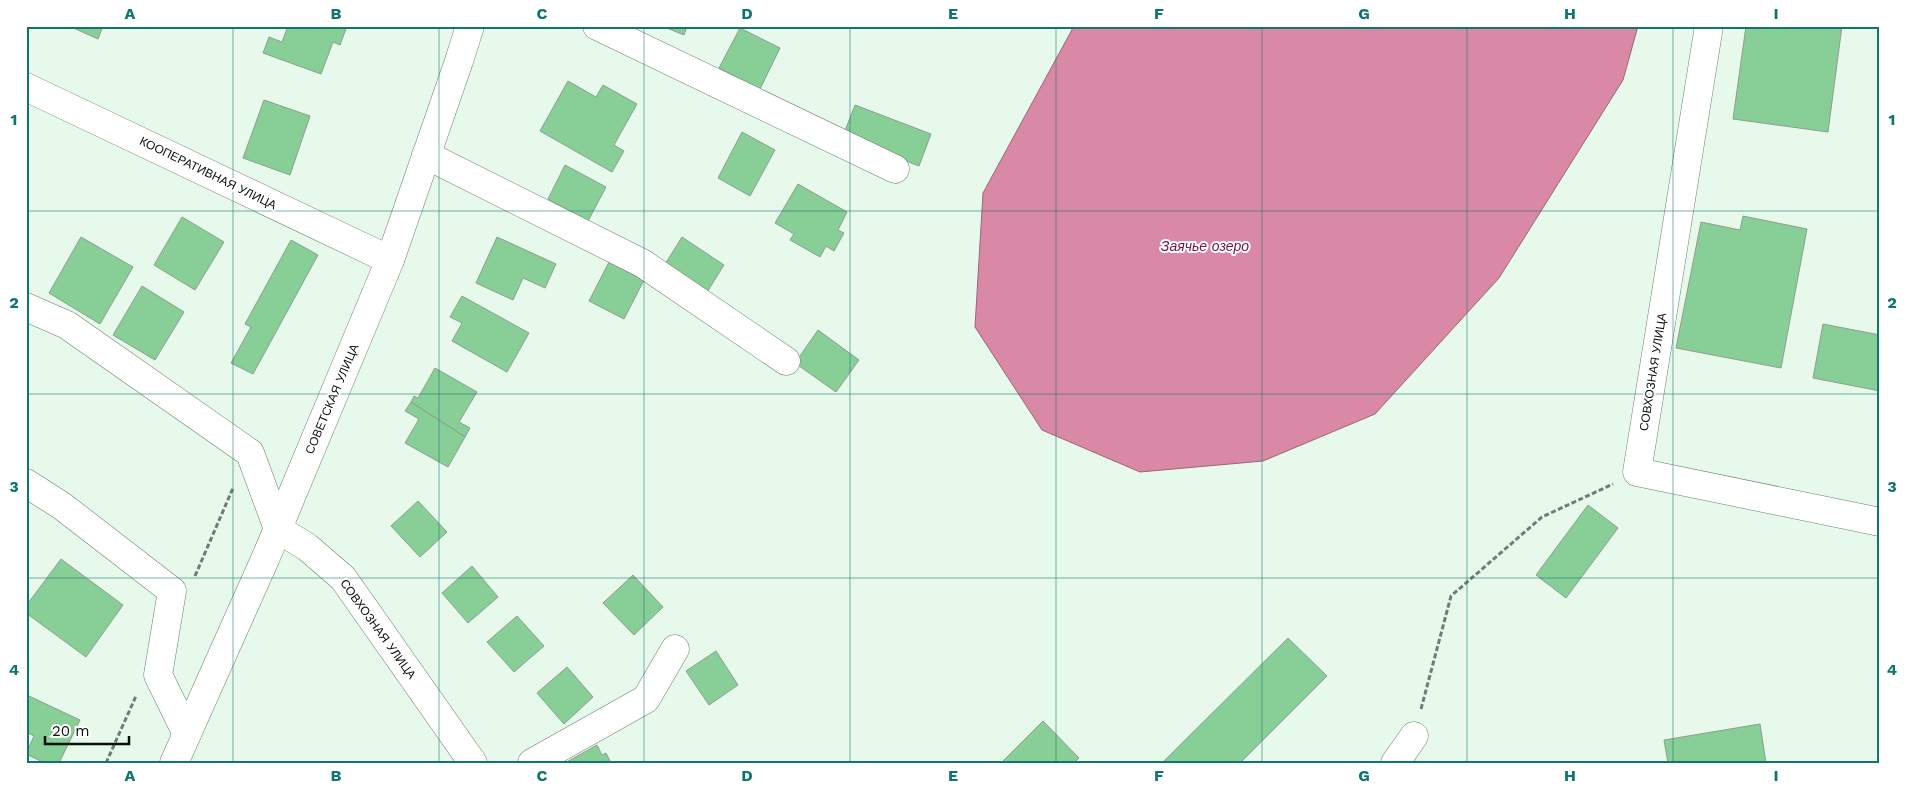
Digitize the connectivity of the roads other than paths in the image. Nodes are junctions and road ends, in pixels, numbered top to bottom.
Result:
1 (470, 26) edge
2 (597, 26) edge
3 (1709, 26) edge
4 (26, 87) edge
5 (426, 155) junction
6 (895, 169) dead end
7 (390, 260) junction
8 (26, 307) edge
9 (786, 361) dead end
10 (26, 483) edge
11 (1880, 522) edge
12 (278, 529) junction
13 (675, 649) dead end
14 (187, 734) junction
15 (1414, 736) road end
16 (174, 763) edge
17 (473, 763) edge
18 (532, 763) edge
19 (1395, 763) edge

1 - 5 street, СОВЕТСКАЯ УЛИЦА
2 - 6 street
3 - 11 street, СОВХОЗНАЯ УЛИЦА
4 - 7 street, КООПЕРАТИВНАЯ УЛИЦА
5 - 7 street, СОВЕТСКАЯ УЛИЦА
5 - 9 street
7 - 12 street, СОВЕТСКАЯ УЛИЦА
8 - 12 street
10 - 14 street
12 - 14 street, СОВЕТСКАЯ УЛИЦА
12 - 17 street, СОВХОЗНАЯ УЛИЦА
13 - 18 street
14 - 16 street, СОВЕТСКАЯ УЛИЦА
15 - 19 street

